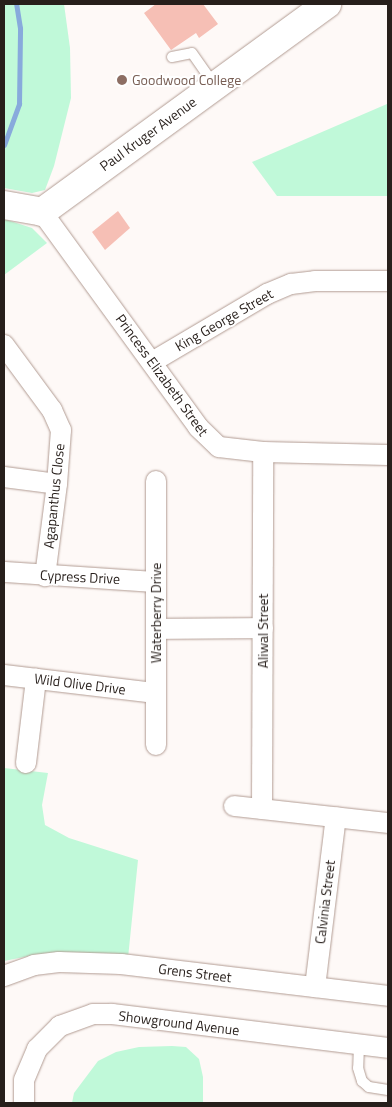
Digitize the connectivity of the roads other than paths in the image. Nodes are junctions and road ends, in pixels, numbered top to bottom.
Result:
1 (327, 4) edge
2 (172, 57) dead end
3 (215, 85) junction
4 (8, 206) edge
5 (42, 212) junction
6 (388, 281) edge
7 (4, 345) edge
8 (152, 362) junction
9 (263, 452) junction
10 (388, 455) edge
11 (4, 477) edge
12 (156, 481) dead end
13 (57, 484) junction
14 (4, 572) edge
15 (45, 576) junction
16 (156, 582) junction
17 (263, 628) junction
18 (156, 629) junction
19 (4, 675) edge
20 (36, 679) junction
21 (156, 693) junction
22 (156, 745) dead end
23 (26, 763) dead end
24 (234, 806) dead end
25 (262, 809) junction
26 (336, 817) junction
27 (388, 823) edge
28 (4, 976) edge
29 (315, 987) junction
30 (388, 996) edge
31 (359, 1045) junction
32 (388, 1048) edge
33 (388, 1090) edge
34 (24, 1103) edge

1 - 3 street, Paul Kruger Avenue
2 - 3 lane
3 - 5 street, Paul Kruger Avenue
4 - 5 street
5 - 8 street, Princess Elizabeth Street
6 - 8 street, King George Street
7 - 13 street, Agapanthus Close
8 - 9 street, Princess Elizabeth Street
9 - 10 street, Princess Elizabeth Street
9 - 17 street, Aliwal Street
11 - 13 street
12 - 16 street, Waterberry Drive
13 - 15 street, Agapanthus Close
14 - 15 street, Cypress Drive
15 - 16 street, Cypress Drive
16 - 18 street, Waterberry Drive
17 - 18 street
17 - 25 street, Aliwal Street
18 - 21 street, Waterberry Drive
19 - 20 street, Wild Olive Drive
20 - 21 street, Wild Olive Drive
20 - 23 street
21 - 22 street, Waterberry Drive
24 - 25 street
25 - 26 street
26 - 27 street
26 - 29 street, Calvinia Street
28 - 29 street, Grens Street
29 - 30 street, Grens Street
31 - 32 street, Showground Avenue
31 - 33 lane
31 - 34 street, Showground Avenue

